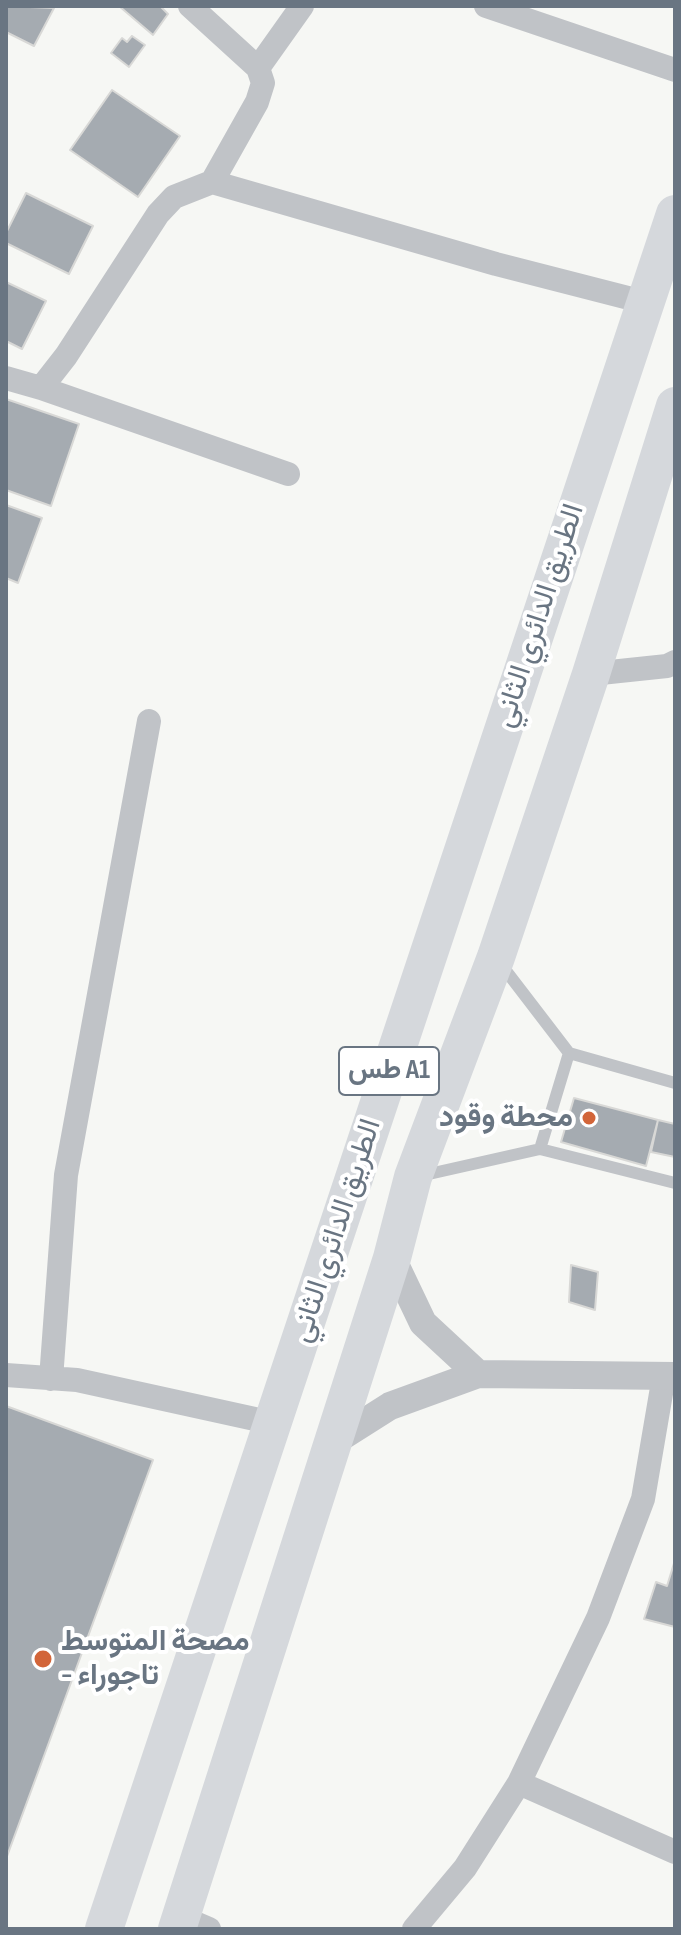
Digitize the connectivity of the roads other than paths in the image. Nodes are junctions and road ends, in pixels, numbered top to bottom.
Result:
1 (190, 6) edge
2 (302, 6) edge
3 (486, 6) edge
4 (258, 68) junction
5 (675, 70) edge
6 (212, 182) junction
7 (675, 214) edge
8 (644, 302) junction
9 (6, 378) edge
10 (41, 388) junction
11 (675, 406) edge
12 (288, 474) dead end
13 (675, 662) edge
14 (591, 674) junction
15 (149, 721) dead end
16 (496, 957) junction
17 (569, 1053) junction
18 (675, 1083) edge
19 (540, 1149) junction
20 (413, 1177) junction
21 (675, 1183) edge
22 (392, 1258) junction
23 (478, 1374) junction
24 (6, 1375) edge
25 (670, 1376) edge
26 (51, 1379) junction
27 (273, 1423) junction
28 (330, 1444) junction
29 (179, 1704) junction
30 (519, 1783) junction
31 (675, 1852) edge
32 (182, 1926) edge
33 (104, 1929) edge
34 (118, 1929) edge
35 (414, 1929) edge

1 - 4 street
2 - 4 street
3 - 5 street
4 - 6 street
6 - 8 street
6 - 10 street
7 - 8 highway, الطريق الدائري الثاني / طس A1
8 - 27 highway, الطريق الدائري الثاني / طس A1
9 - 10 street
10 - 12 street
11 - 14 highway, الطريق الدائري الثاني / طس A1
13 - 14 street
14 - 16 highway, الطريق الدائري الثاني / طس A1
15 - 26 street
16 - 17 lane
16 - 20 highway, الطريق الدائري الثاني / طس A1
17 - 18 lane
17 - 19 lane
19 - 20 lane
19 - 21 lane
20 - 22 highway, الطريق الدائري الثاني / طس A1
22 - 23 street
22 - 28 highway, الطريق الدائري الثاني / طس A1
23 - 25 street
23 - 28 street
24 - 26 street
25 - 30 street
26 - 27 street
27 - 29 highway, الطريق الدائري الثاني / طس A1
28 - 32 highway, الطريق الدائري الثاني / طس A1
29 - 33 highway, الطريق الدائري الثاني / طس A1
29 - 34 highway
30 - 31 street
30 - 35 street

